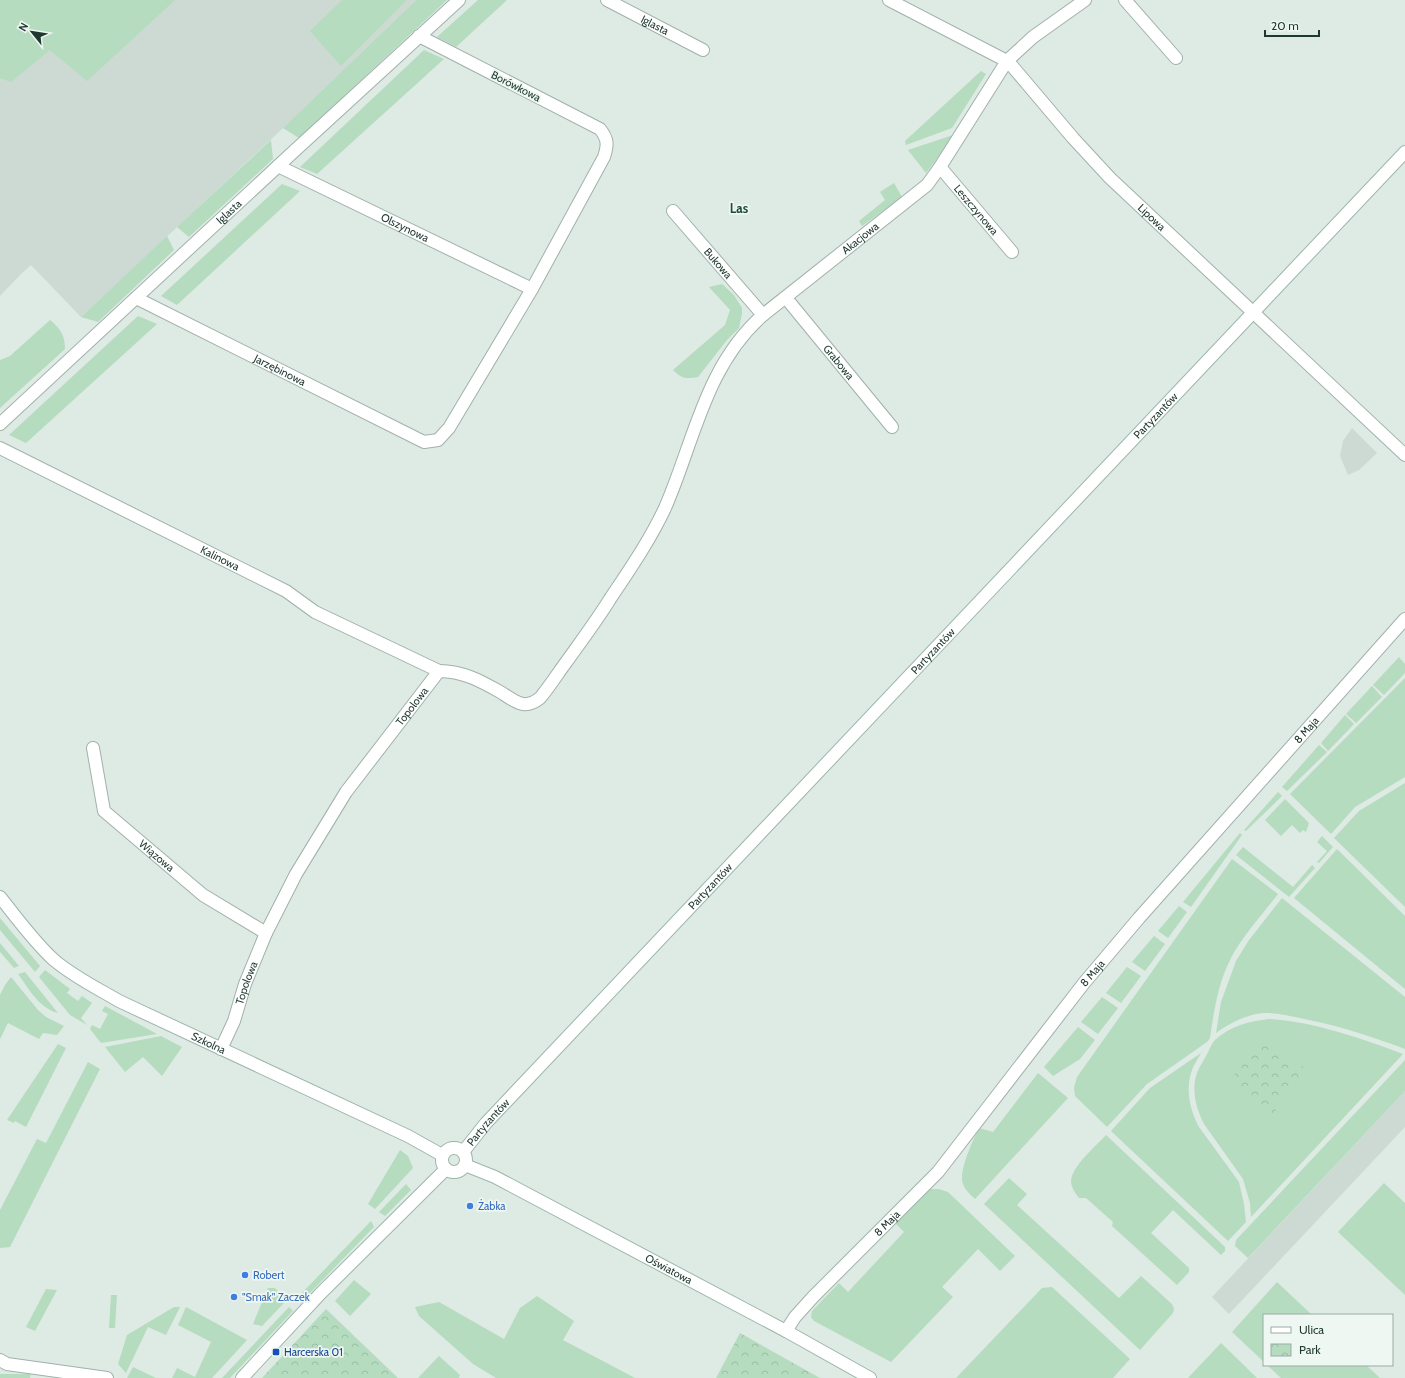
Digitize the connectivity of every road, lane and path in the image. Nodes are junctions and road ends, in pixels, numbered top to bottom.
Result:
1 (459, 0) edge
2 (607, 0) edge
3 (889, 0) edge
4 (1085, 0) edge
5 (1125, 0) edge
6 (419, 36) junction
7 (704, 50) dead end
8 (1176, 58) dead end
9 (1007, 62) junction
10 (1405, 152) edge
11 (278, 166) junction
12 (940, 168) junction
13 (673, 211) dead end
14 (1012, 252) dead end
15 (532, 289) junction
16 (136, 298) junction
17 (786, 298) junction
18 (1253, 312) junction
19 (762, 315) junction
20 (0, 424) edge
21 (892, 427) dead end
22 (0, 448) edge
23 (1405, 455) edge
24 (1405, 619) edge
25 (439, 671) junction
26 (93, 748) dead end
27 (0, 897) edge
28 (266, 933) junction
29 (221, 1049) junction
30 (463, 1152) junction
31 (442, 1155) junction
32 (465, 1165) junction
33 (446, 1169) junction
34 (786, 1331) junction
35 (0, 1360) edge
36 (106, 1378) edge
37 (242, 1378) edge
38 (870, 1378) edge

1 - 6 street, Iglasta
2 - 7 street, Iglasta
3 - 9 street, Lipowa
4 - 9 street, Akacjowa
5 - 8 street
6 - 11 street, Iglasta
6 - 15 street, Borówkowa
9 - 12 street, Akacjowa
9 - 18 street, Lipowa
10 - 18 street, Partyzantów
11 - 15 street, Olszynowa
11 - 16 street, Iglasta
12 - 14 street, Leszczynowa
12 - 17 street, Akacjowa
13 - 19 street, Bukowa
15 - 16 street, Jarzębinowa
16 - 20 street, Iglasta
17 - 19 street, Akacjowa
17 - 21 street, Grabowa
18 - 23 street, Lipowa
18 - 30 street, Partyzantów
19 - 25 street, Akacjowa
22 - 25 street, Kalinowa
24 - 34 street, 8 Maja
25 - 28 street, Topolowa
26 - 28 street, Wiązowa
27 - 29 street, Szkolna
28 - 29 street, Topolowa
29 - 31 street, Szkolna
30 - 31 street
30 - 32 street
31 - 33 street
32 - 33 street
32 - 34 street, Oświatowa
33 - 37 street
34 - 38 street, Oświatowa
35 - 36 street

